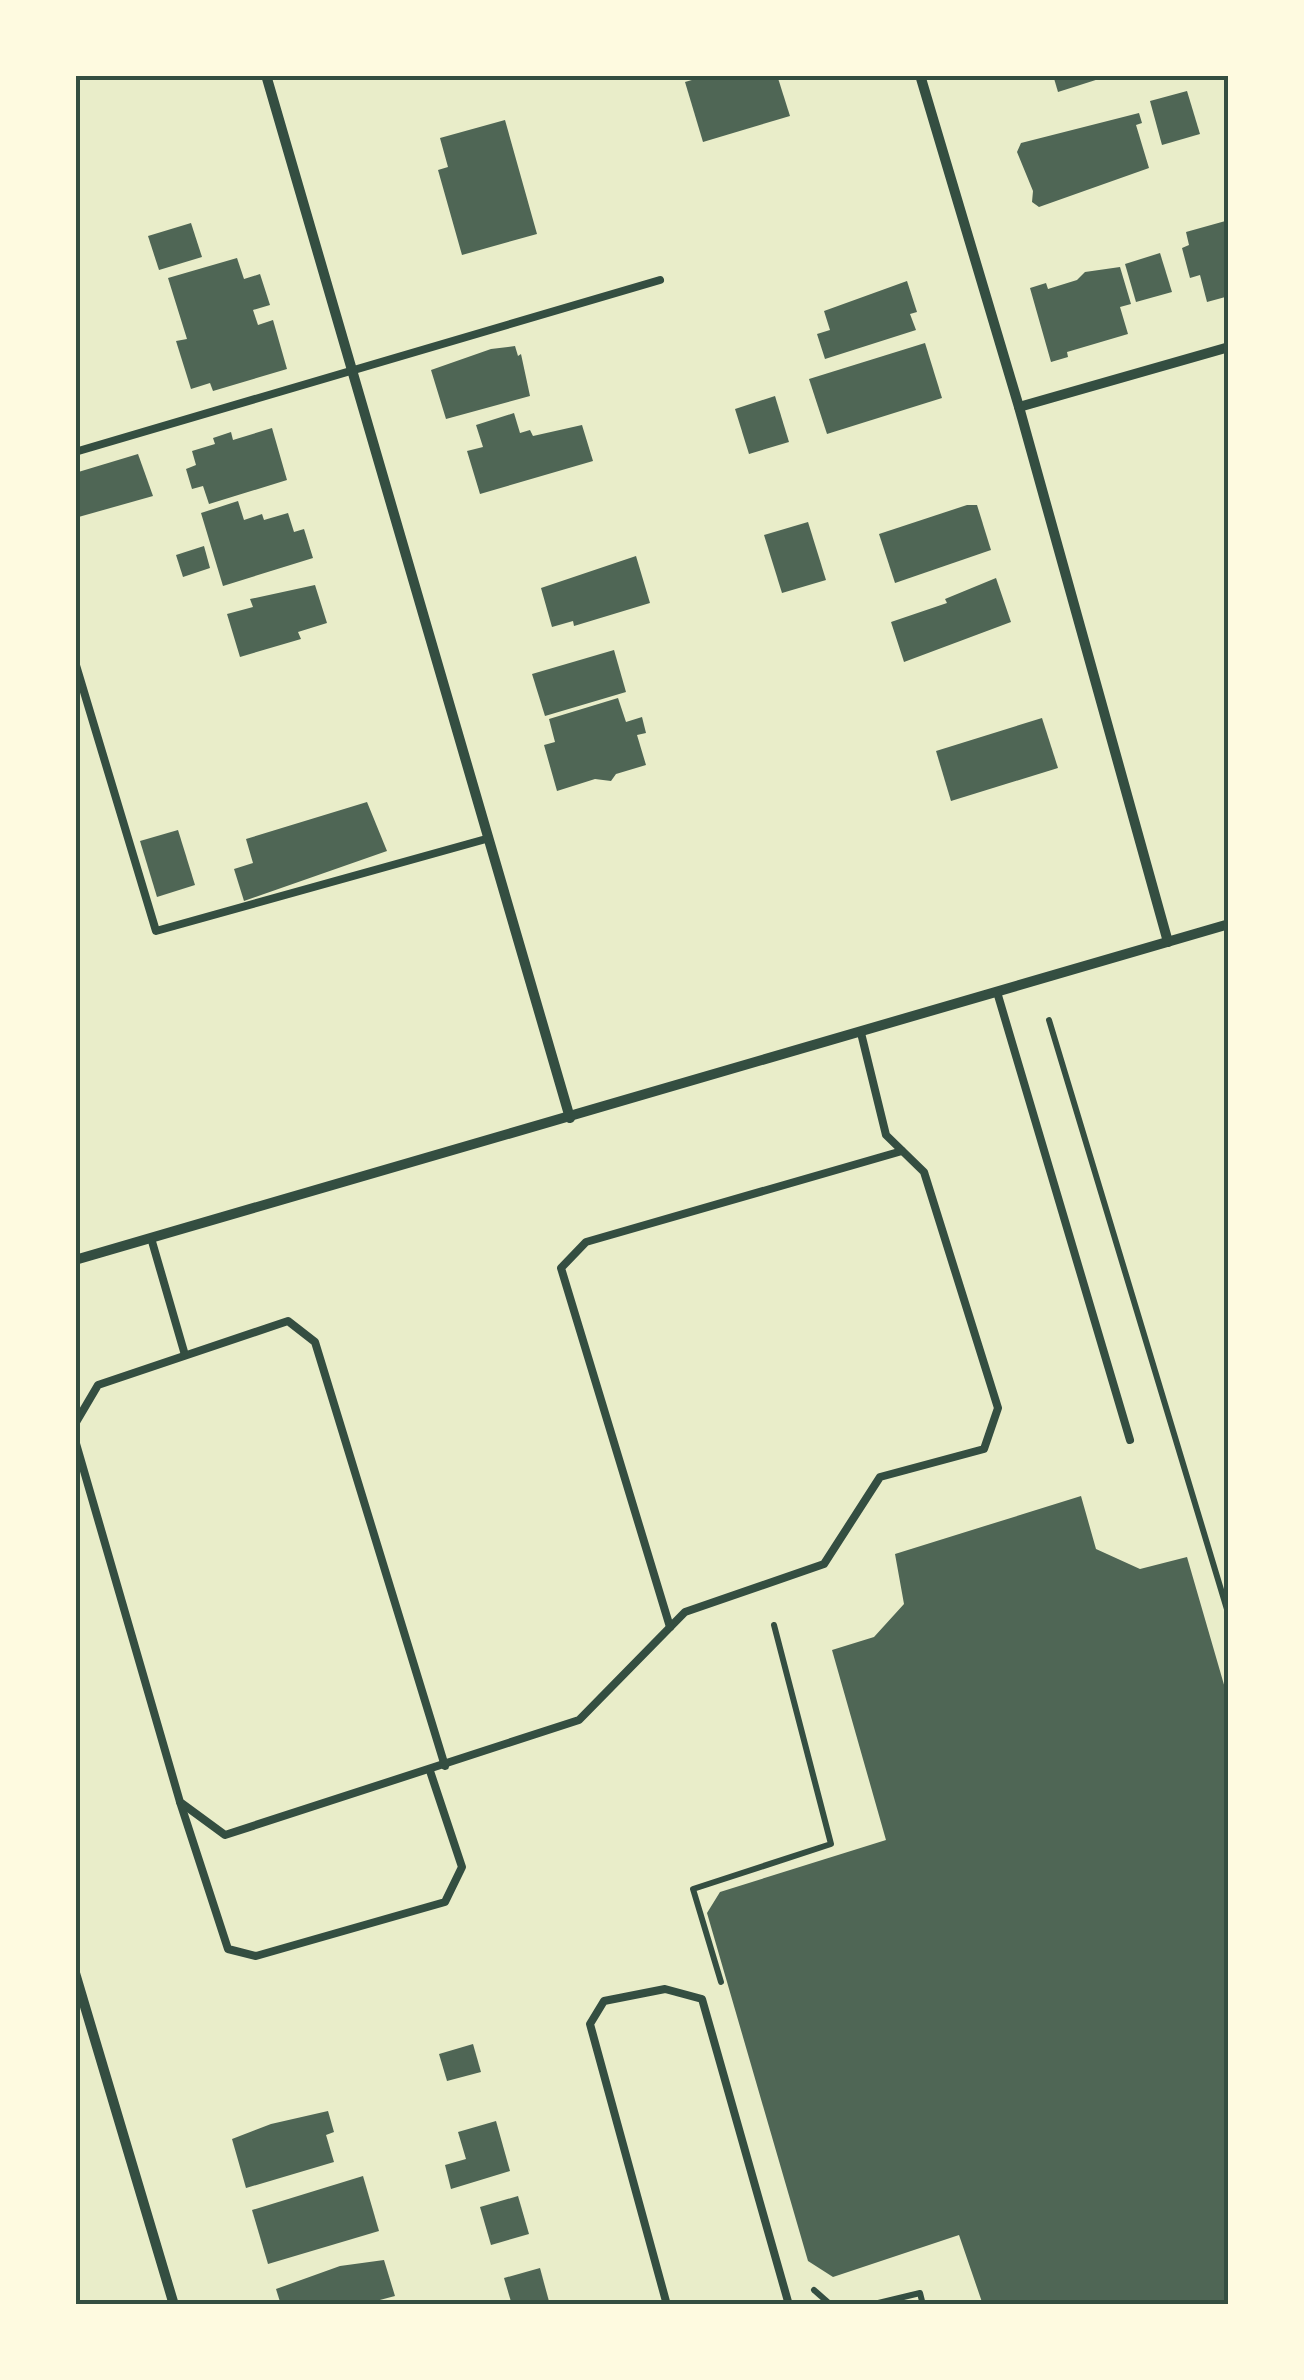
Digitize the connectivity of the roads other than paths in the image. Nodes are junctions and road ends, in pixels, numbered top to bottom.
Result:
1 (266, 75) edge
2 (920, 75) edge
3 (660, 280) dead end
4 (1229, 346) edge
5 (353, 370) junction
6 (1019, 407) junction
7 (75, 452) edge
8 (75, 662) edge
9 (486, 839) junction
10 (1229, 924) edge
11 (1168, 942) junction
12 (998, 992) junction
13 (861, 1033) junction
14 (570, 1118) junction
15 (902, 1151) junction
16 (152, 1238) junction
17 (75, 1260) edge
18 (184, 1355) junction
19 (75, 1424) edge
20 (75, 1440) edge
21 (1130, 1440) dead end
22 (670, 1628) junction
23 (444, 1766) junction
24 (430, 1772) junction
25 (180, 1802) junction
26 (75, 1973) edge
27 (174, 2305) edge
28 (667, 2305) edge
29 (789, 2305) edge

1 - 5 street
2 - 6 street
3 - 5 lane
4 - 6 street
5 - 7 lane
5 - 9 street
6 - 11 street
8 - 9 lane
9 - 14 street
10 - 11 street
11 - 12 street
12 - 13 street
12 - 21 lane
13 - 14 street
13 - 15 lane
14 - 16 street
15 - 22 lane
15 - 22 lane
16 - 17 street
16 - 18 lane
18 - 19 lane
18 - 23 lane
20 - 25 lane
22 - 23 lane
23 - 24 lane
24 - 25 lane
24 - 25 lane
26 - 27 street
28 - 29 lane

